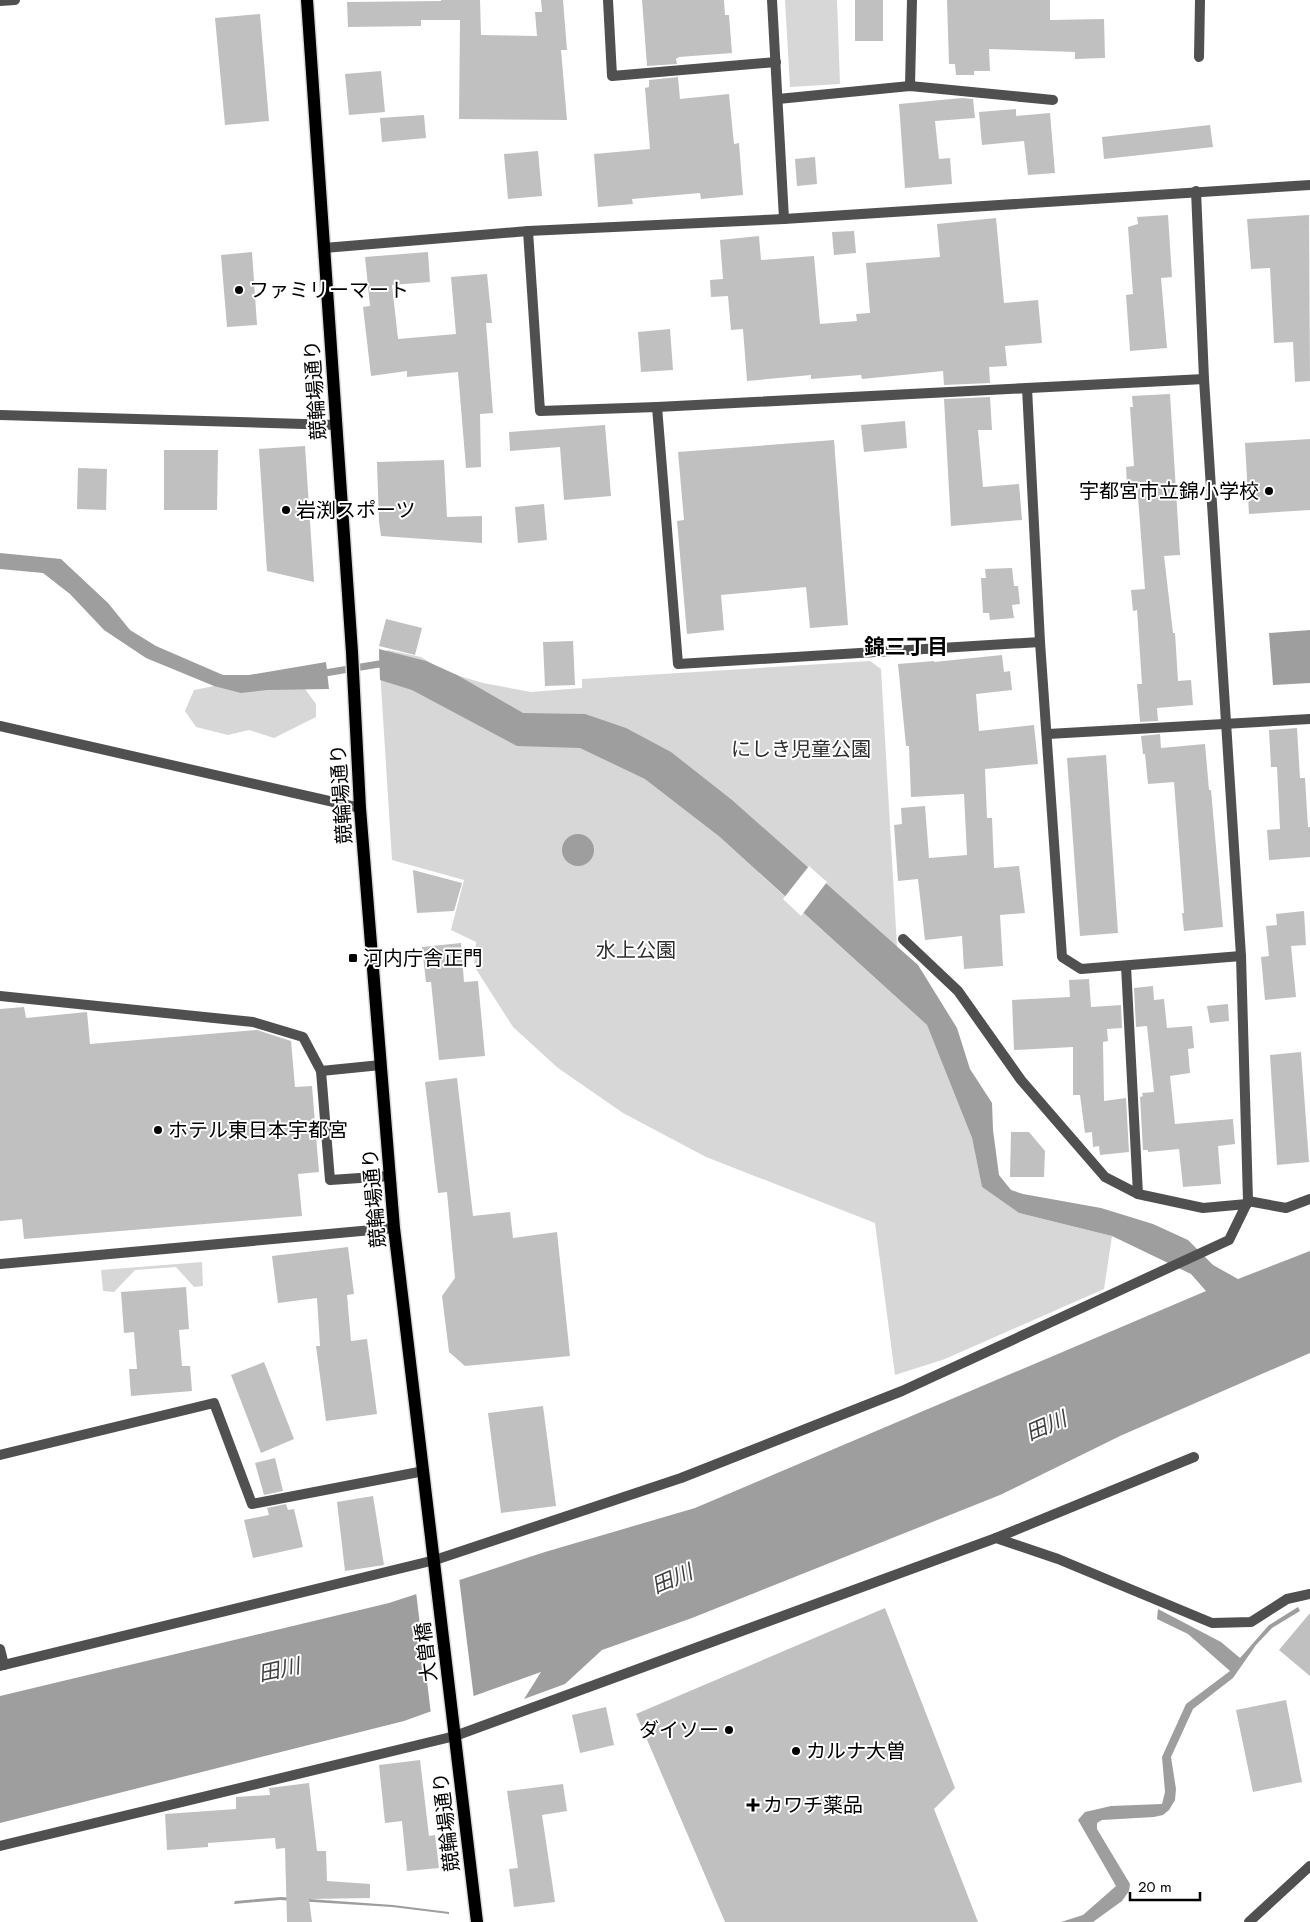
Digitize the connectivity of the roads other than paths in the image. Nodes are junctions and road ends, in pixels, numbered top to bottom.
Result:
1 (15, 0) edge
2 (307, 0) edge
3 (608, 0) edge
4 (772, 0) edge
5 (912, 0) edge
6 (1200, 0) edge
7 (0, 1) edge
8 (1199, 57) dead end
9 (776, 62) junction
10 (910, 86) junction
11 (778, 99) junction
12 (1053, 100) dead end
13 (1310, 185) edge
14 (1196, 191) junction
15 (784, 219) junction
16 (528, 232) junction
17 (324, 248) junction
18 (1204, 378) junction
19 (1027, 388) junction
20 (657, 407) junction
21 (0, 416) edge
22 (337, 426) junction
23 (1040, 642) junction
24 (1310, 719) edge
25 (1226, 724) junction
26 (0, 726) edge
27 (1048, 734) junction
28 (360, 808) junction
29 (904, 939) dead end
30 (1240, 956) junction
31 (1126, 966) junction
32 (0, 996) edge
33 (381, 1065) junction
34 (322, 1071) junction
35 (390, 1176) junction
36 (1138, 1194) junction
37 (1310, 1199) edge
38 (1248, 1202) junction
39 (394, 1228) junction
40 (0, 1264) edge
41 (0, 1455) edge
42 (1194, 1457) dead end
43 (424, 1471) junction
44 (996, 1538) junction
45 (434, 1560) junction
46 (437, 1583) joint
47 (1310, 1594) edge
48 (0, 1649) edge
49 (2, 1665) edge
50 (452, 1716) joint
51 (455, 1736) junction
52 (0, 1846) edge
53 (1310, 1866) edge
54 (477, 1922) edge
55 (1249, 1922) edge

1 - 7 street
2 - 17 main road, 競輪場通り
3 - 9 street
4 - 9 street
5 - 10 street
6 - 8 street
9 - 11 street
10 - 11 street
10 - 12 street
11 - 15 street
13 - 14 street
14 - 15 street
14 - 18 street
15 - 16 street
16 - 17 street
16 - 20 street
17 - 22 main road, 競輪場通り
18 - 19 street
18 - 25 street
19 - 20 street
19 - 23 street
20 - 23 street
21 - 22 street
22 - 28 main road, 競輪場通り
23 - 27 street
24 - 25 street
25 - 27 street
25 - 30 street
26 - 28 street
27 - 31 street
28 - 33 main road, 競輪場通り
29 - 36 street
30 - 31 street
30 - 38 street
31 - 36 street
32 - 34 street
33 - 34 street
33 - 35 main road, 競輪場通り
34 - 35 street
35 - 39 main road, 競輪場通り
36 - 38 street
37 - 38 street
38 - 45 street
39 - 40 street
39 - 43 main road, 競輪場通り
41 - 43 street
42 - 44 street
43 - 45 main road, 競輪場通り
44 - 47 street
44 - 51 street
45 - 46 main road, 競輪場通り
45 - 49 street
46 - 50 main road, 大曽橋
48 - 49 street
50 - 51 main road, 競輪場通り
51 - 52 street
51 - 54 main road, 競輪場通り
53 - 55 street

